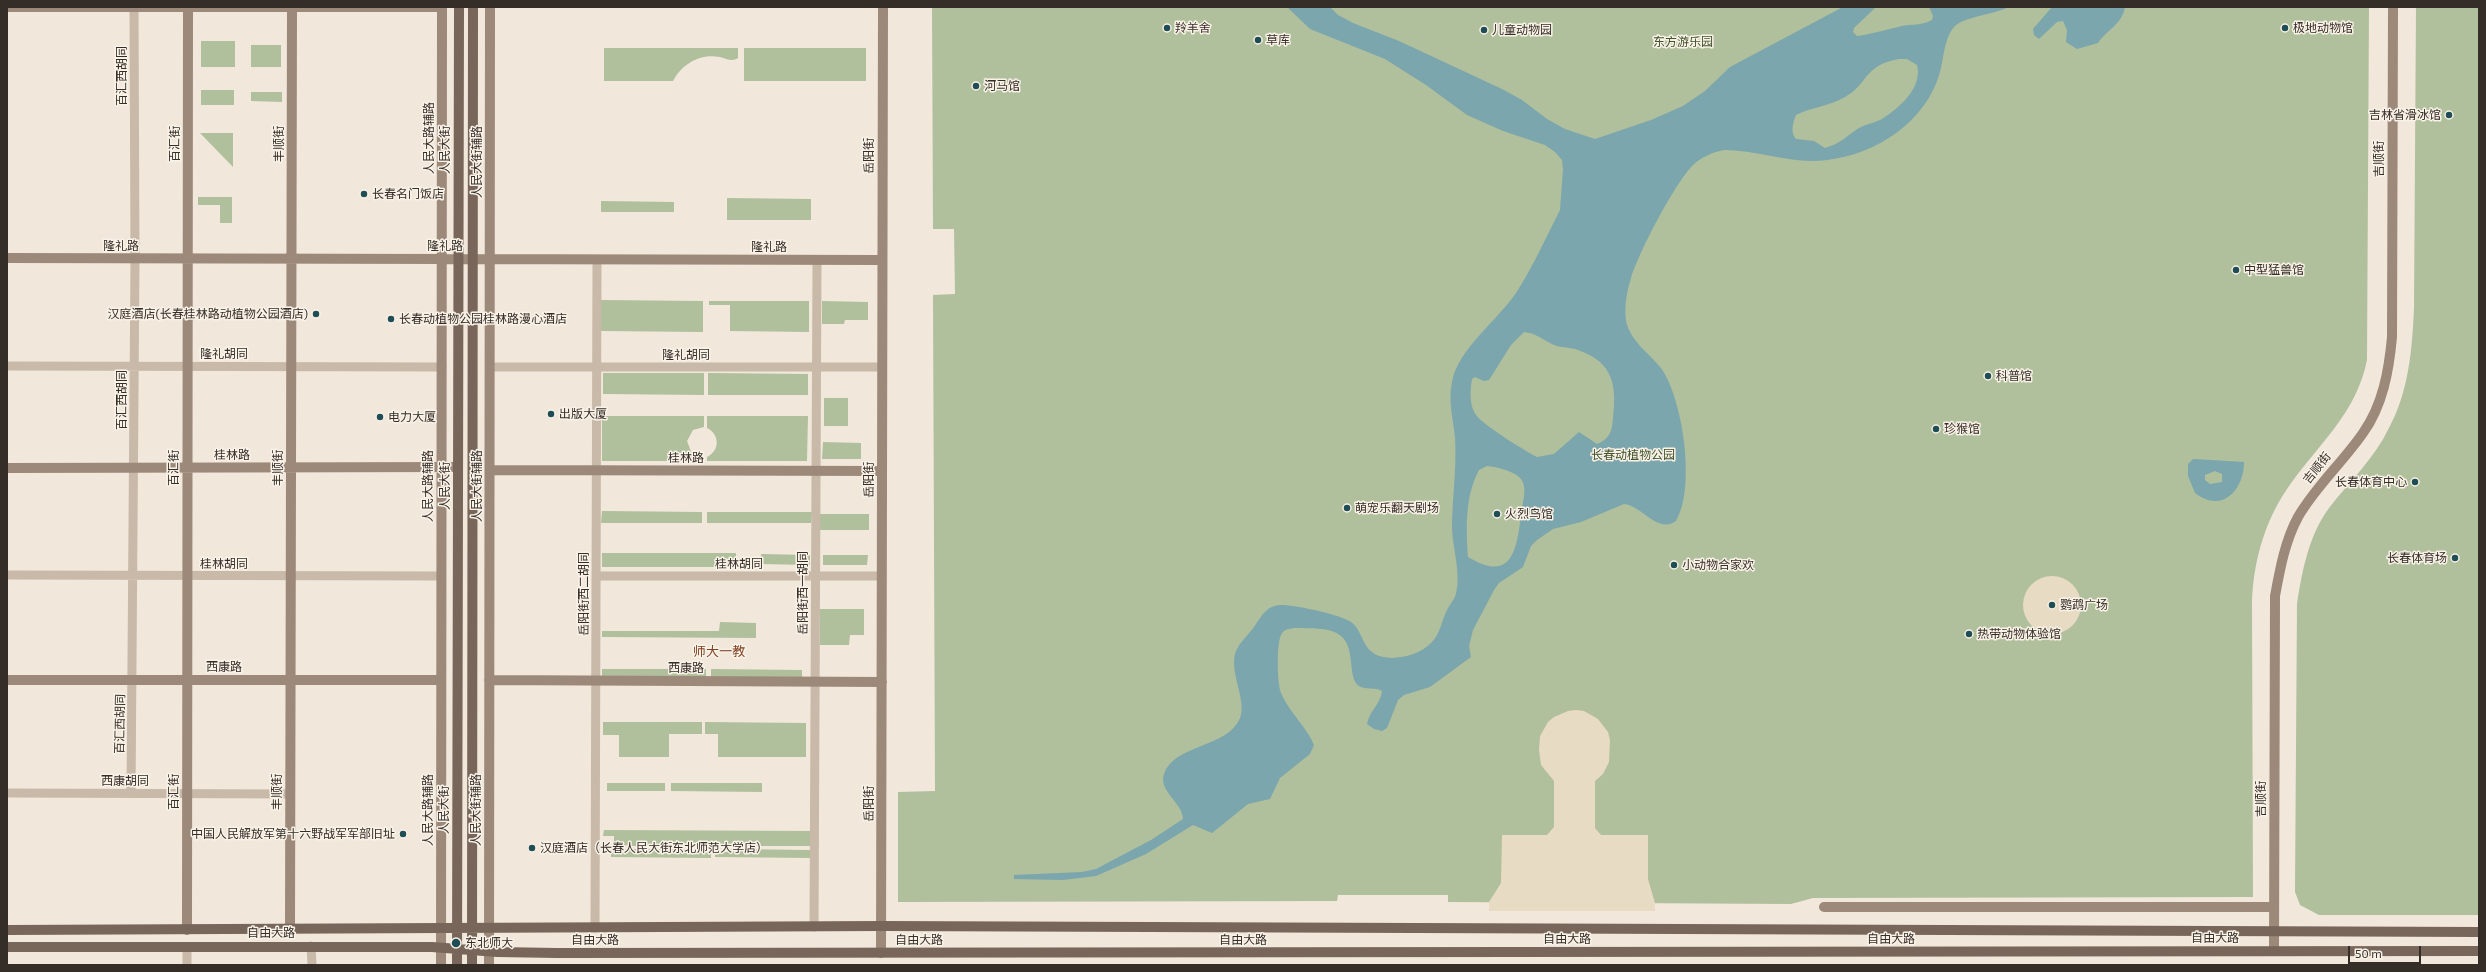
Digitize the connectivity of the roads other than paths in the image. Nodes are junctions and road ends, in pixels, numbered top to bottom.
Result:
1 (7, 7) edge
2 (188, 7) edge
3 (292, 7) edge
4 (442, 7) edge
5 (459, 7) edge
6 (473, 7) edge
7 (490, 7) edge
8 (883, 7) edge
9 (2393, 7) edge
10 (134, 8) edge
11 (7, 258) edge
12 (135, 259) junction
13 (188, 259) junction
14 (292, 259) junction
15 (442, 259) junction
16 (458, 259) junction
17 (473, 259) junction
18 (490, 259) junction
19 (597, 260) junction
20 (817, 260) junction
21 (882, 260) junction
22 (7, 366) edge
23 (134, 366) junction
24 (187, 366) junction
25 (292, 367) junction
26 (442, 367) junction
27 (490, 367) junction
28 (597, 367) junction
29 (816, 367) junction
30 (882, 367) junction
31 (441, 467) junction
32 (458, 467) junction
33 (7, 468) edge
34 (133, 468) junction
35 (187, 468) junction
36 (291, 468) junction
37 (490, 470) junction
38 (596, 470) junction
39 (816, 471) junction
40 (882, 471) junction
41 (7, 575) edge
42 (133, 575) junction
43 (186, 576) junction
44 (291, 576) junction
45 (441, 576) junction
46 (596, 576) junction
47 (815, 576) junction
48 (882, 576) junction
49 (7, 680) edge
50 (132, 680) junction
51 (187, 680) junction
52 (291, 680) junction
53 (441, 680) junction
54 (489, 680) junction
55 (596, 681) junction
56 (815, 682) junction
57 (882, 682) junction
58 (7, 793) edge
59 (131, 793) junction
60 (187, 794) junction
61 (290, 794) junction
62 (1824, 907) dead end
63 (2274, 907) junction
64 (882, 926) junction
65 (814, 927) junction
66 (595, 928) junction
67 (441, 929) junction
68 (457, 929) junction
69 (472, 929) junction
70 (489, 929) junction
71 (7, 930) edge
72 (187, 930) junction
73 (290, 930) junction
74 (2274, 931) junction
75 (2479, 932) edge
76 (187, 946) junction
77 (311, 946) junction
78 (7, 947) edge
79 (441, 947) junction
80 (457, 949) junction
81 (472, 950) junction
82 (489, 951) junction
83 (2274, 951) junction
84 (2479, 951) edge
85 (882, 953) junction
86 (187, 965) edge
87 (312, 965) edge
88 (441, 965) edge
89 (457, 965) edge
90 (472, 965) edge
91 (489, 965) edge

1 - 10 street
2 - 3 street
2 - 10 street
2 - 13 street, 百汇街
3 - 4 street
3 - 14 street, 丰顺街
4 - 15 street, 人民大路辅路
5 - 16 main road, 人民大街
6 - 17 main road
7 - 18 street, 人民大街辅路
8 - 21 street, 岳阳街
9 - 63 street, 吉顺街
10 - 12 street, 百汇西胡同
11 - 12 street, 隆礼路
12 - 13 street, 隆礼路
12 - 23 street, 百汇西胡同
13 - 14 street, 隆礼路
13 - 24 street, 百汇街
14 - 15 street, 隆礼路
14 - 25 street, 丰顺街
15 - 16 street, 隆礼路
15 - 26 street, 人民大路辅路
16 - 17 street, 隆礼路
16 - 32 main road, 人民大街
17 - 18 street, 隆礼路
17 - 69 main road
18 - 19 street, 隆礼路
18 - 27 street, 人民大街辅路
19 - 20 street, 隆礼路
19 - 28 street, 岳阳街西二胡同
20 - 21 street, 隆礼路
20 - 29 street, 岳阳街西一胡同
21 - 30 street, 岳阳街
22 - 23 street, 隆礼胡同
23 - 24 street, 隆礼胡同
23 - 34 street, 百汇西胡同
24 - 25 street, 隆礼胡同
24 - 35 street, 百汇街
25 - 26 street, 隆礼胡同
25 - 36 street, 丰顺街
26 - 31 street, 人民大路辅路
27 - 28 street, 隆礼胡同
27 - 37 street, 人民大街辅路
28 - 29 street, 隆礼胡同
28 - 38 street, 岳阳街西二胡同
29 - 30 street, 隆礼胡同
29 - 39 street, 岳阳街西一胡同
30 - 40 street, 岳阳街
31 - 32 street, 桂林路
31 - 36 street, 桂林路
31 - 45 street, 人民大路辅路
32 - 68 main road, 人民大街
33 - 34 street, 桂林路
34 - 35 street, 桂林路
34 - 42 street, 百汇西胡同
35 - 36 street, 桂林路
35 - 43 street, 百汇街
36 - 44 street, 丰顺街
37 - 38 street, 桂林路
37 - 54 street, 人民大街辅路
38 - 39 street, 桂林路
38 - 46 street, 岳阳街西二胡同
39 - 40 street, 桂林路
39 - 47 street, 岳阳街西一胡同
40 - 48 street, 岳阳街
41 - 42 street, 桂林胡同
42 - 43 street, 桂林胡同
42 - 50 street, 百汇西胡同
43 - 44 street, 桂林胡同
43 - 51 street, 百汇街
44 - 45 street, 桂林胡同
44 - 52 street, 丰顺街
45 - 53 street, 人民大路辅路
46 - 47 street, 桂林胡同
46 - 55 street, 岳阳街西二胡同
47 - 48 street, 桂林胡同
47 - 56 street, 岳阳街西一胡同
48 - 57 street, 岳阳街
49 - 50 street, 西康路
50 - 51 street, 西康路
50 - 59 street, 百汇西胡同
51 - 52 street, 西康路
51 - 60 street, 百汇街
52 - 53 street, 西康路
52 - 61 street, 丰顺街
53 - 67 street, 人民大路辅路
54 - 55 street, 西康路
54 - 70 street, 人民大街辅路
55 - 56 street, 西康路
55 - 66 street, 岳阳街西二胡同
56 - 57 street, 西康路
56 - 65 street, 岳阳街西一胡同
57 - 64 street, 岳阳街
58 - 59 street, 西康胡同
59 - 60 street, 西康胡同
60 - 61 street, 西康胡同
60 - 72 street, 百汇街
61 - 73 street, 丰顺街
62 - 63 street
63 - 74 street, 吉顺街
64 - 65 main road, 自由大路
64 - 74 main road, 自由大路
64 - 85 street, 岳阳街
65 - 66 main road, 自由大路
66 - 70 main road, 自由大路
67 - 68 main road, 自由大路
67 - 73 main road, 自由大路
67 - 79 street, 人民大路辅路
68 - 69 main road, 自由大路
68 - 80 main road, 人民大街
69 - 70 main road, 自由大路
69 - 81 main road
70 - 82 street, 人民大街辅路
71 - 72 main road, 自由大路
72 - 73 main road, 自由大路
74 - 75 main road, 自由大路
74 - 83 street, 吉顺街
76 - 77 main road, 自由大路
76 - 78 main road, 自由大路
76 - 86 street
77 - 79 main road, 自由大路
77 - 87 street
79 - 80 main road, 自由大路
79 - 88 street, 人民大路辅路
80 - 81 main road, 自由大路
80 - 89 main road, 人民大街
81 - 82 main road, 自由大路
81 - 90 main road
82 - 85 main road, 自由大路
82 - 91 street, 人民大街辅路
83 - 84 main road, 自由大路
83 - 85 main road, 自由大路

